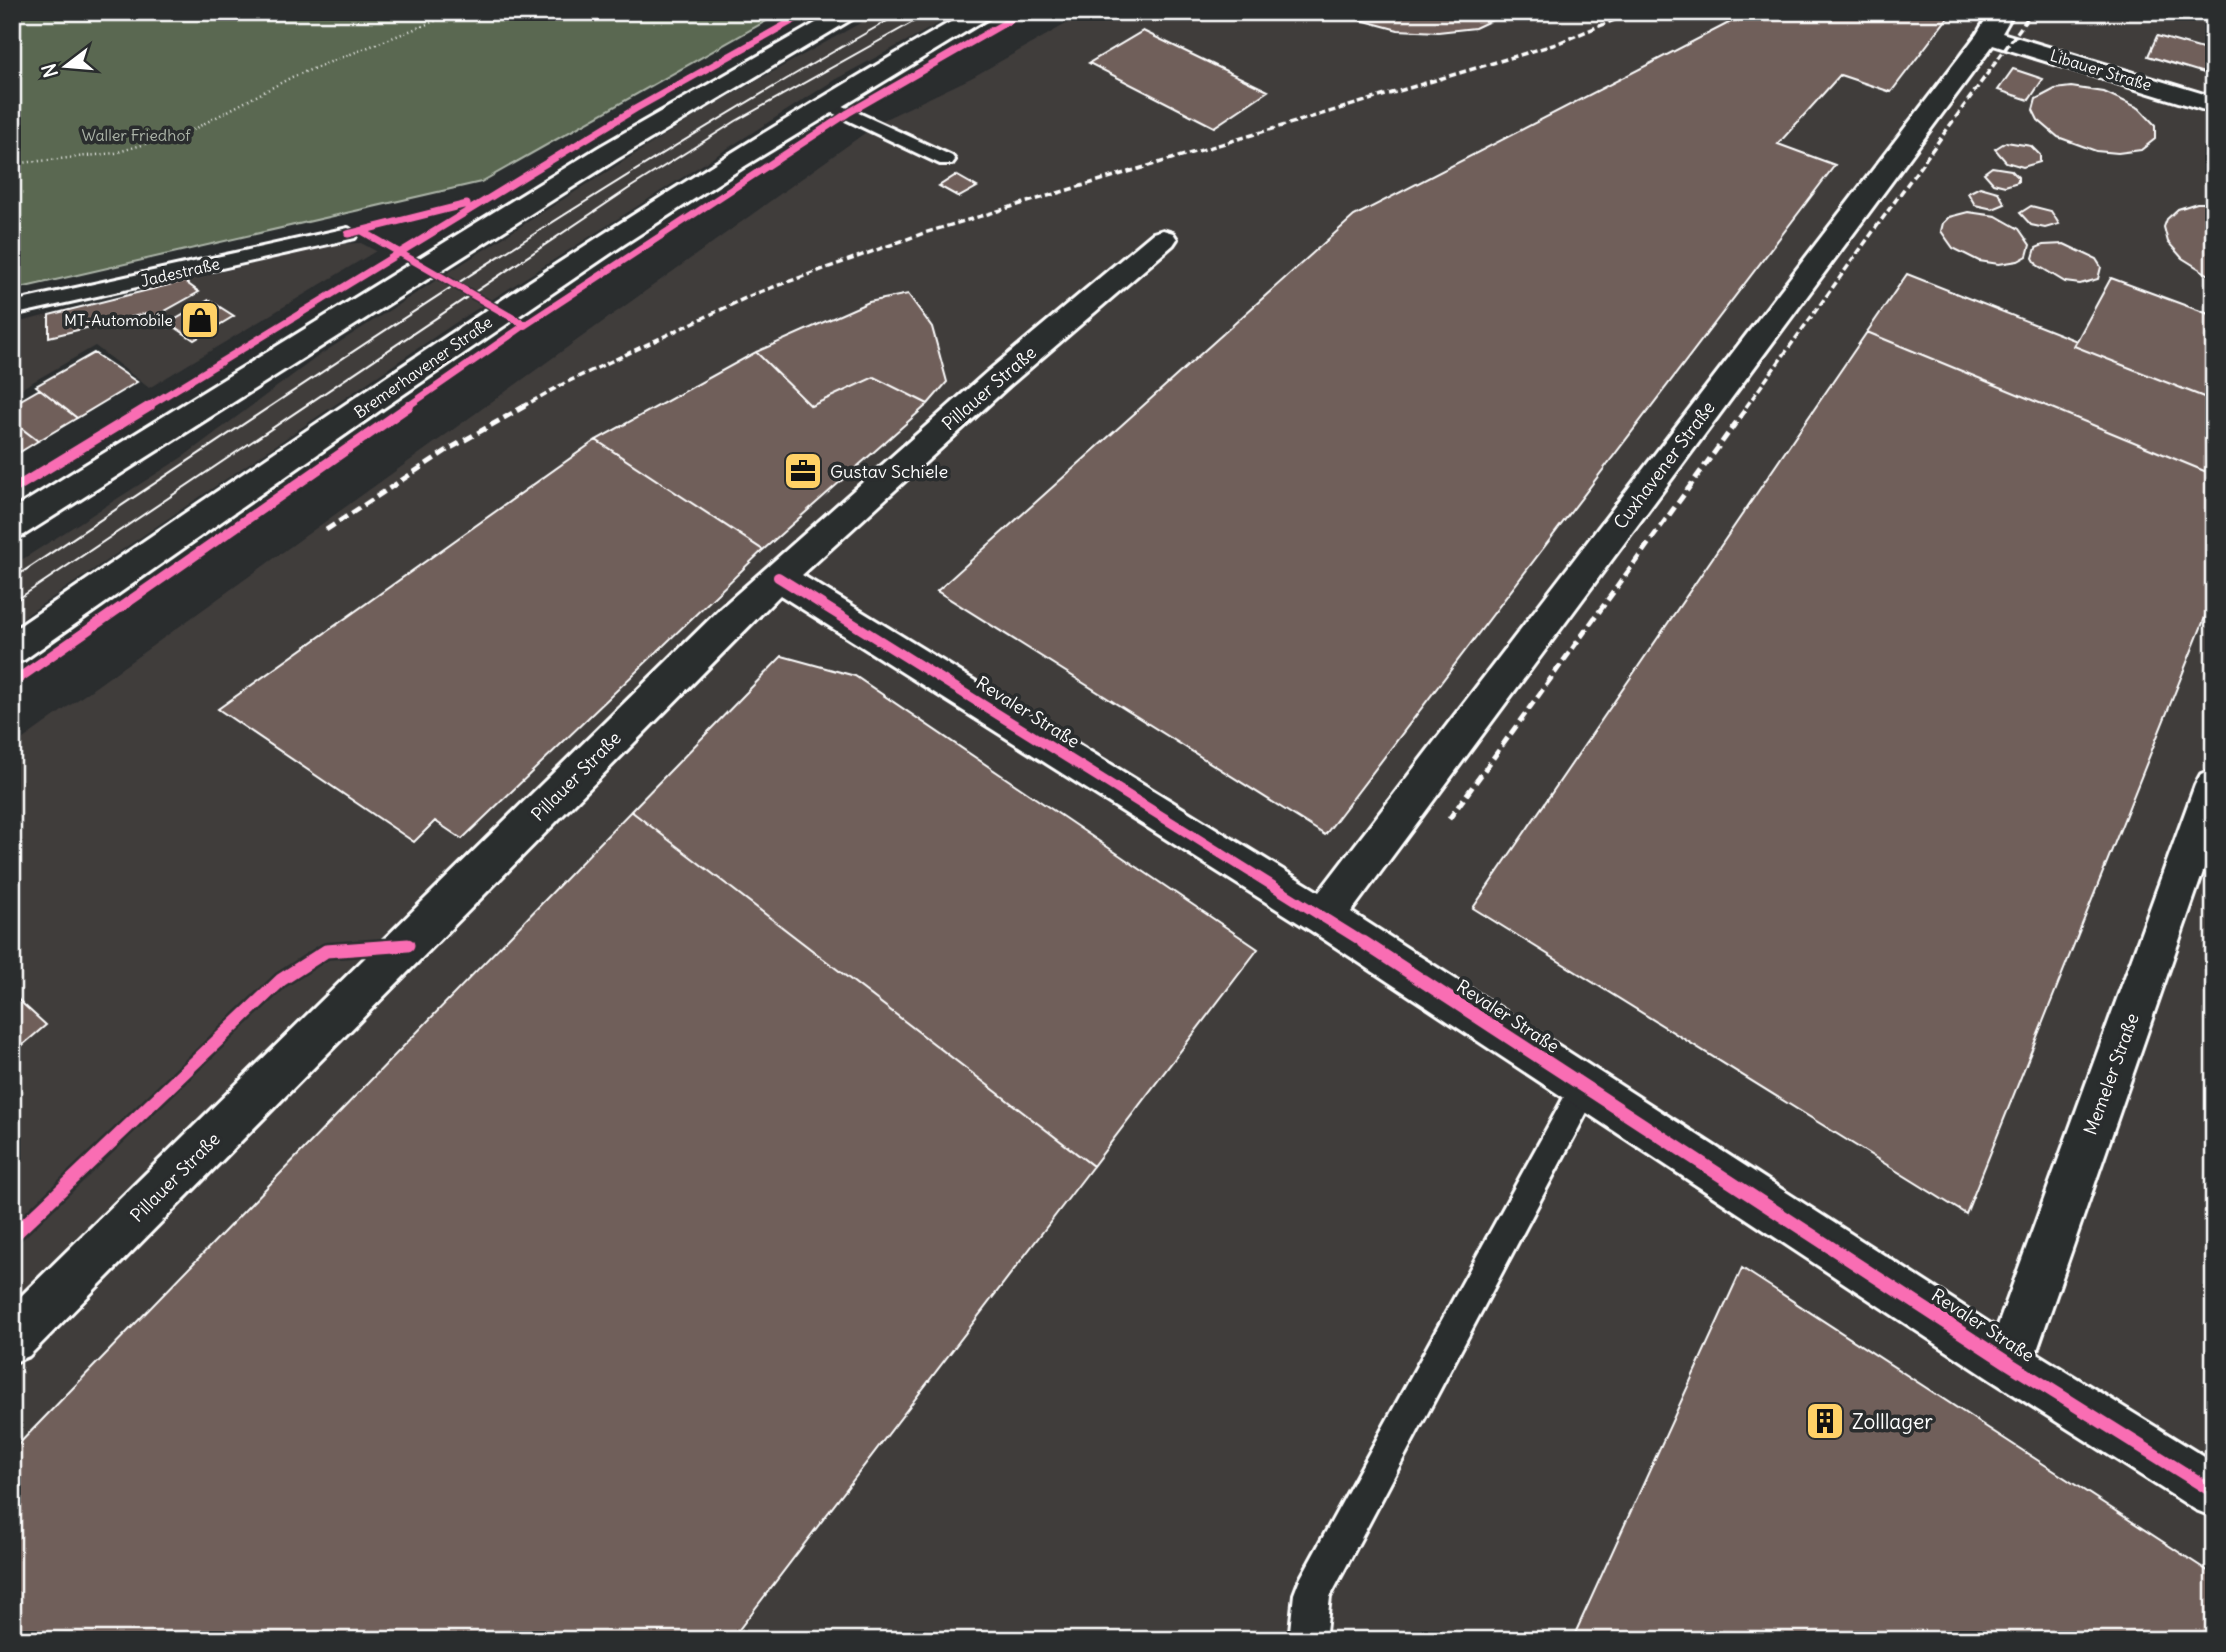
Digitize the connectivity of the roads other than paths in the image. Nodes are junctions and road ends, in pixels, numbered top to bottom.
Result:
1 (852, 12) edge
2 (986, 12) edge
3 (1995, 24) edge
4 (826, 103) junction
5 (2214, 104) edge
6 (946, 160) dead end
7 (348, 234) dead end
8 (1163, 239) dead end
9 (12, 309) edge
10 (12, 526) edge
11 (778, 577) junction
12 (12, 650) edge
13 (2214, 785) edge
14 (1324, 917) junction
15 (1585, 1087) junction
16 (12, 1339) edge
17 (2008, 1363) junction
18 (2214, 1492) edge
19 (1307, 1640) edge

1 - 10 street
2 - 4 street, Bremerhavener Straße
3 - 5 street, Libauer Straße
3 - 14 street, Cuxhavener Straße
4 - 6 lane
4 - 12 street, Bremerhavener Straße
7 - 9 lane, Jadestraße
8 - 11 street, Pillauer Straße
11 - 14 street, Revaler Straße
11 - 16 street, Pillauer Straße
13 - 17 street, Memeler Straße
14 - 15 street, Revaler Straße
15 - 17 street, Revaler Straße
15 - 19 lane
17 - 18 street, Revaler Straße

